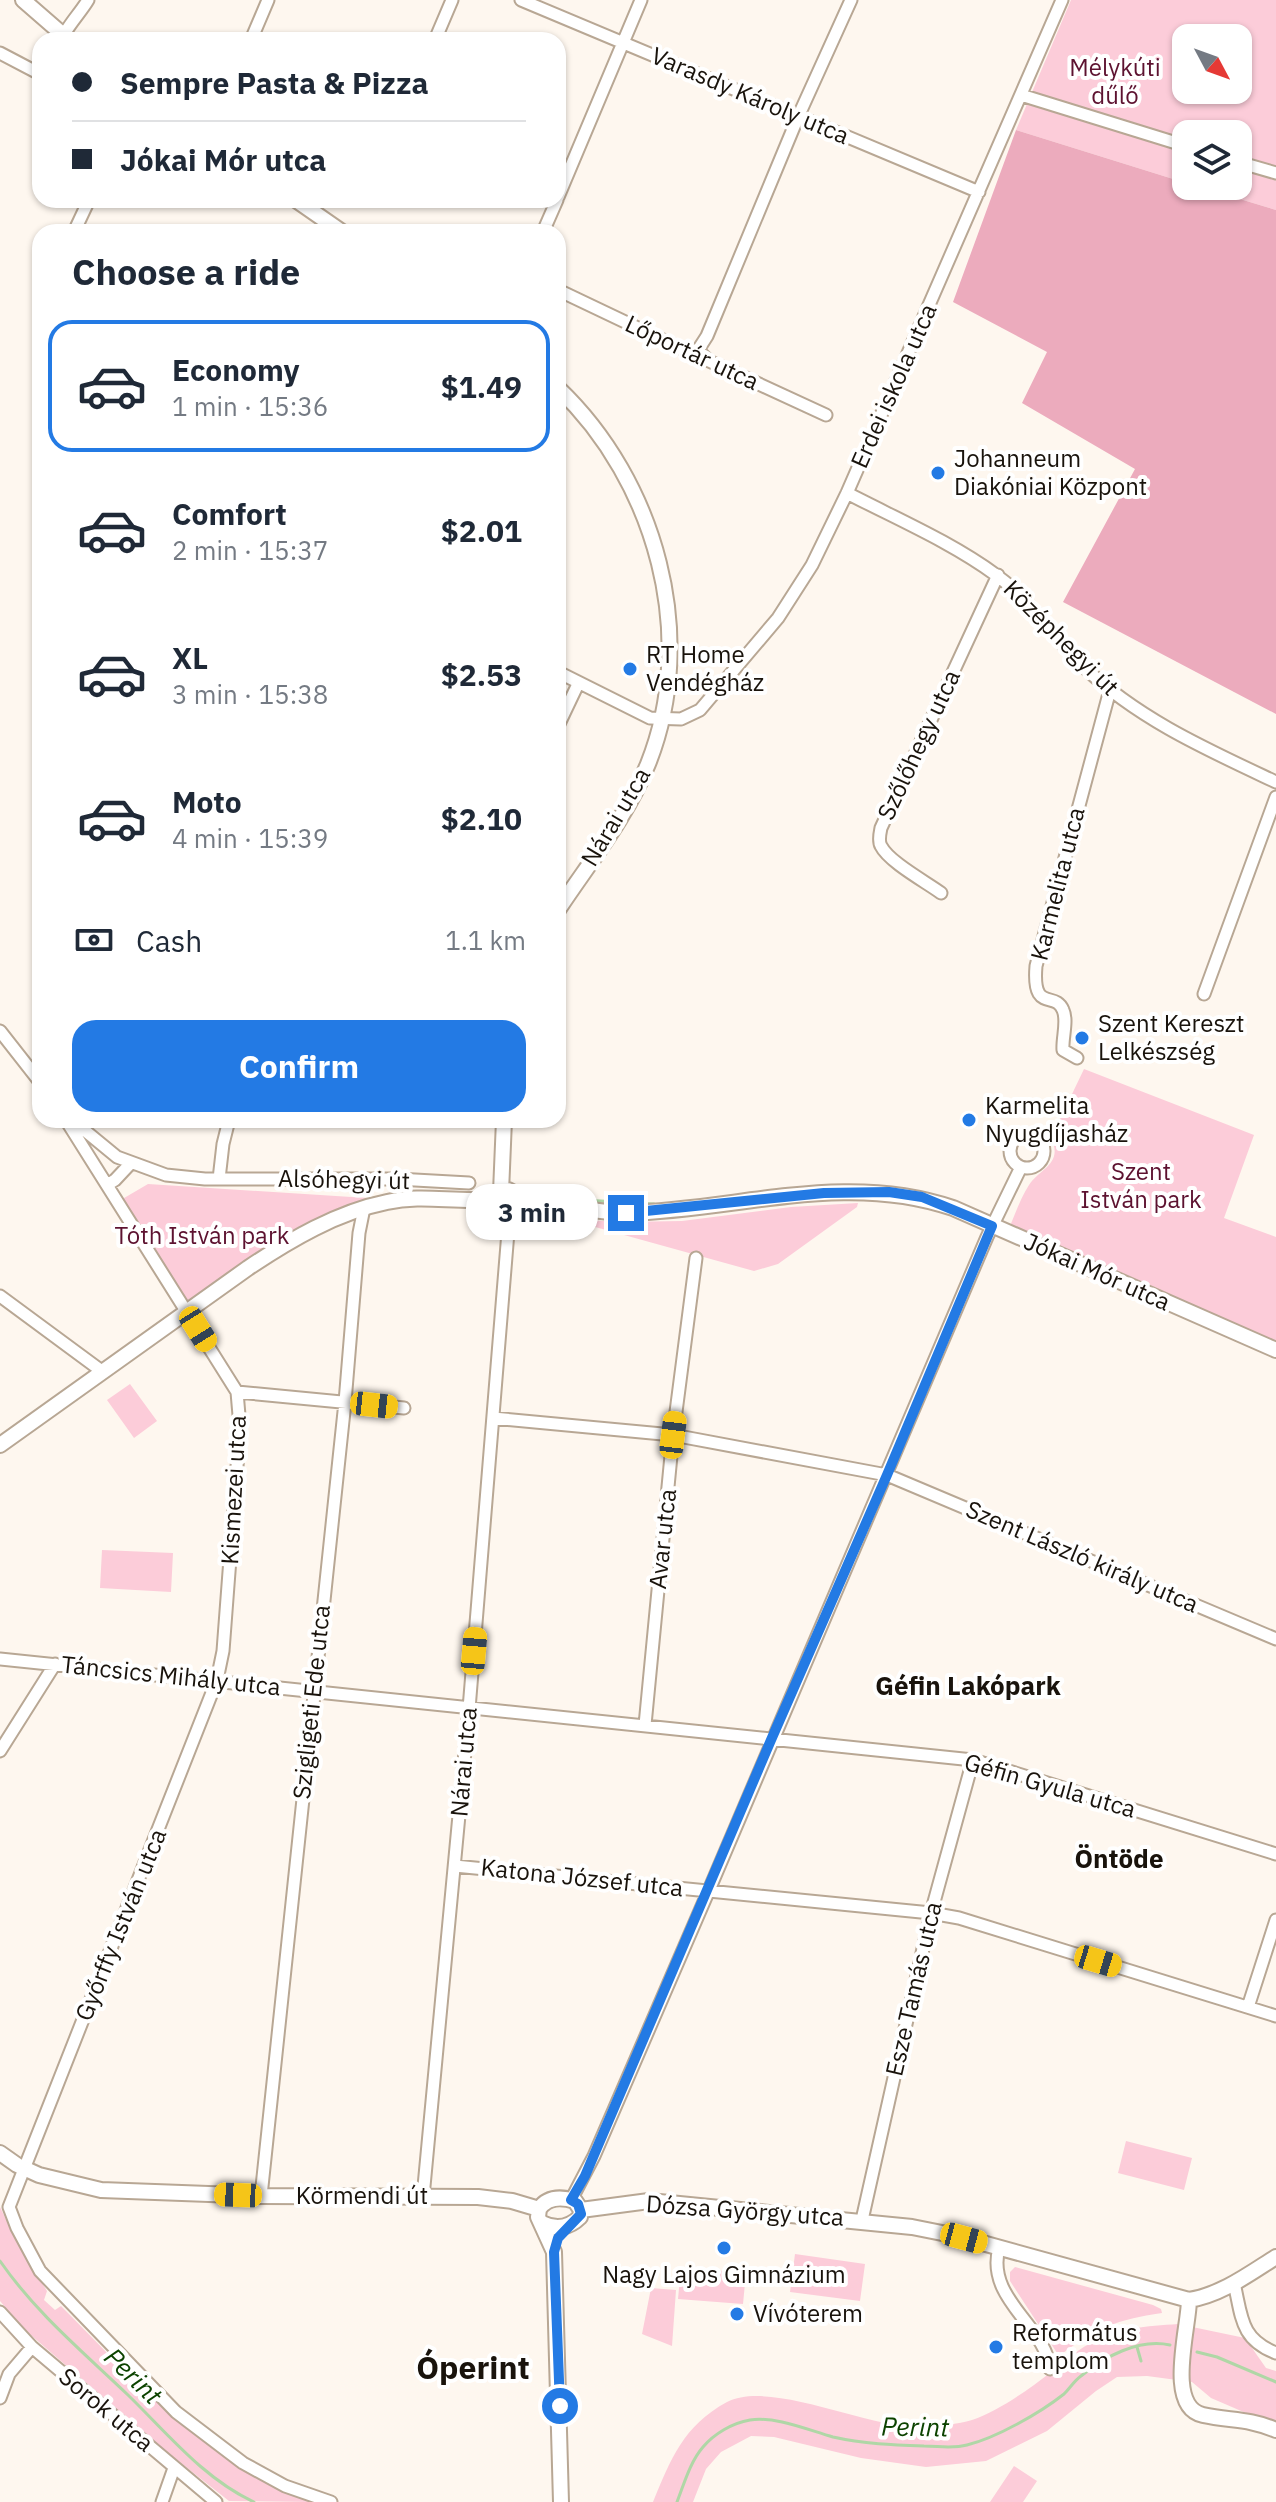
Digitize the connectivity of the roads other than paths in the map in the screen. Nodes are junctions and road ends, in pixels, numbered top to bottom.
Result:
1 (23, 0) edge
2 (88, 0) edge
3 (268, 0) edge
4 (452, 0) edge
5 (521, 0) edge
6 (641, 0) edge
7 (851, 0) edge
8 (1062, 0) edge
9 (58, 32) edge
10 (69, 32) edge
11 (254, 32) edge
12 (438, 32) edge
13 (623, 41) junction
14 (0, 53) edge
15 (32, 70) edge
16 (1021, 95) junction
17 (798, 117) junction
18 (1172, 142) edge
19 (1252, 166) edge
20 (1276, 173) edge
21 (566, 177) edge
22 (979, 192) junction
23 (308, 208) edge
24 (330, 224) edge
25 (566, 294) edge
26 (698, 350) junction
27 (566, 396) edge
28 (826, 415) dead end
29 (847, 493) junction
30 (998, 575) junction
31 (566, 677) edge
32 (578, 684) junction
33 (1110, 690) junction
34 (566, 709) edge
35 (661, 719) junction
36 (1276, 782) edge
37 (1276, 797) edge
38 (941, 893) dead end
39 (566, 898) edge
40 (1204, 994) dead end
41 (0, 1031) edge
42 (1077, 1058) dead end
43 (32, 1072) edge
44 (74, 1128) edge
45 (79, 1128) edge
46 (227, 1128) edge
47 (504, 1128) edge
48 (130, 1164) junction
49 (1021, 1167) dead end
50 (219, 1179) junction
51 (469, 1183) dead end
52 (107, 1185) junction
53 (507, 1192) junction
54 (479, 1200) junction
55 (536, 1205) junction
56 (364, 1208) junction
57 (508, 1211) junction
58 (992, 1226) junction
59 (696, 1258) dead end
60 (0, 1296) edge
61 (187, 1313) junction
62 (1276, 1350) edge
63 (103, 1372) junction
64 (237, 1392) junction
65 (345, 1402) junction
66 (404, 1408) dead end
67 (493, 1418) junction
68 (673, 1435) junction
69 (0, 1445) edge
70 (887, 1475) junction
71 (1276, 1639) edge
72 (0, 1659) edge
73 (55, 1664) junction
74 (217, 1680) junction
75 (313, 1690) junction
76 (469, 1709) junction
77 (645, 1725) junction
78 (771, 1740) junction
79 (0, 1751) edge
80 (973, 1760) junction
81 (1276, 1854) edge
82 (455, 1866) junction
83 (709, 1890) junction
84 (931, 1913) junction
85 (1276, 1920) edge
86 (1248, 2007) junction
87 (1276, 2016) edge
88 (0, 2153) edge
89 (24, 2169) junction
90 (261, 2196) junction
91 (423, 2197) junction
92 (576, 2205) junction
93 (541, 2216) junction
94 (862, 2220) junction
95 (568, 2227) junction
96 (999, 2248) junction
97 (554, 2252) junction
98 (1276, 2257) edge
99 (1234, 2283) junction
100 (1189, 2300) junction
101 (0, 2312) edge
102 (32, 2347) junction
103 (1276, 2353) edge
104 (1050, 2369) dead end
105 (5, 2371) edge
106 (0, 2398) edge
107 (1276, 2430) edge
108 (174, 2468) junction
109 (162, 2502) edge
110 (216, 2502) edge
111 (331, 2502) edge
112 (561, 2502) edge

1 - 9 street
2 - 10 street
3 - 11 street
4 - 12 street
5 - 13 street, Varasdy Károly utca
6 - 13 street
7 - 17 street
8 - 16 street, Erdei iskola utca
13 - 17 street, Varasdy Károly utca
13 - 21 street
14 - 15 street
16 - 18 street
16 - 22 street, Erdei iskola utca
17 - 22 street, Varasdy Károly utca
17 - 26 street
19 - 20 street
22 - 29 street, Erdei iskola utca
23 - 24 street
25 - 26 street, Lőportár utca
26 - 28 street, Lőportár utca
27 - 35 street, Nárai utca
29 - 30 street, Középhegyi út
29 - 35 street, Erdei iskola utca
30 - 33 street, Középhegyi út
30 - 38 street, Szőlőhegy utca
31 - 32 street
32 - 34 street
32 - 35 street
33 - 36 street, Középhegyi út
33 - 42 street, Karmelita utca
35 - 39 street, Nárai utca
37 - 40 street
41 - 43 street
44 - 52 street, Kismezei utca
45 - 48 street, Alsóhegyi út
46 - 50 street
47 - 53 street
48 - 50 street, Alsóhegyi út
48 - 52 street
49 - 58 street
50 - 51 street, Alsóhegyi út
52 - 61 street, Kismezei utca
53 - 54 street
53 - 55 street, Jókai Mór utca
53 - 57 street
53 - 57 street
54 - 56 street
54 - 57 street
55 - 57 street, Jókai Mór utca
55 - 58 street, Jókai Mór utca
56 - 61 street
56 - 65 street, Szigligeti Ede utca
57 - 67 street, Nárai utca
58 - 62 street, Jókai Mór utca
58 - 70 street
59 - 68 street, Avar utca
60 - 63 street
61 - 63 street
61 - 64 street, Kismezei utca
63 - 69 street
64 - 65 street
64 - 74 street, Kismezei utca
65 - 66 street
65 - 75 street, Szigligeti Ede utca
67 - 68 street, Szent László király utca
67 - 76 street, Nárai utca
68 - 70 street, Szent László király utca
68 - 77 street, Avar utca
70 - 71 street, Szent László király utca
70 - 78 street
72 - 73 street, Táncsics Mihály utca
73 - 74 street, Táncsics Mihály utca
73 - 79 street
74 - 75 street, Táncsics Mihály utca
74 - 89 street, Győrffy István utca
75 - 76 street, Táncsics Mihály utca
75 - 90 street, Szigligeti Ede utca
76 - 77 street, Táncsics Mihály utca
76 - 82 street, Nárai utca
77 - 78 street, Táncsics Mihály utca
78 - 80 street, Géfin Gyula utca
78 - 83 street
80 - 81 street, Géfin Gyula utca
80 - 84 street, Esze Tamás utca
82 - 83 street, Katona József utca
82 - 91 street, Nárai utca
83 - 84 street, Katona József utca
83 - 92 street
84 - 86 street, Katona József utca
84 - 94 street, Esze Tamás utca
85 - 86 street
86 - 87 street, Katona József utca
88 - 89 street, Körmendi út
89 - 90 street, Körmendi út
89 - 111 street, Győrffy István utca
90 - 91 street, Körmendi út
91 - 93 street, Körmendi út
92 - 93 street, Körmendi út
92 - 94 street, Dózsa György utca
92 - 95 street
93 - 95 street, Körmendi út
93 - 97 street
94 - 96 street, Dózsa György utca
95 - 97 street
96 - 100 street, Dózsa György utca
96 - 104 street
97 - 112 street
98 - 99 street
99 - 100 street
99 - 103 street
100 - 107 street
101 - 102 street, Sorok utca
102 - 105 street
102 - 108 street, Sorok utca
105 - 106 street
108 - 109 street
108 - 110 street, Sorok utca

